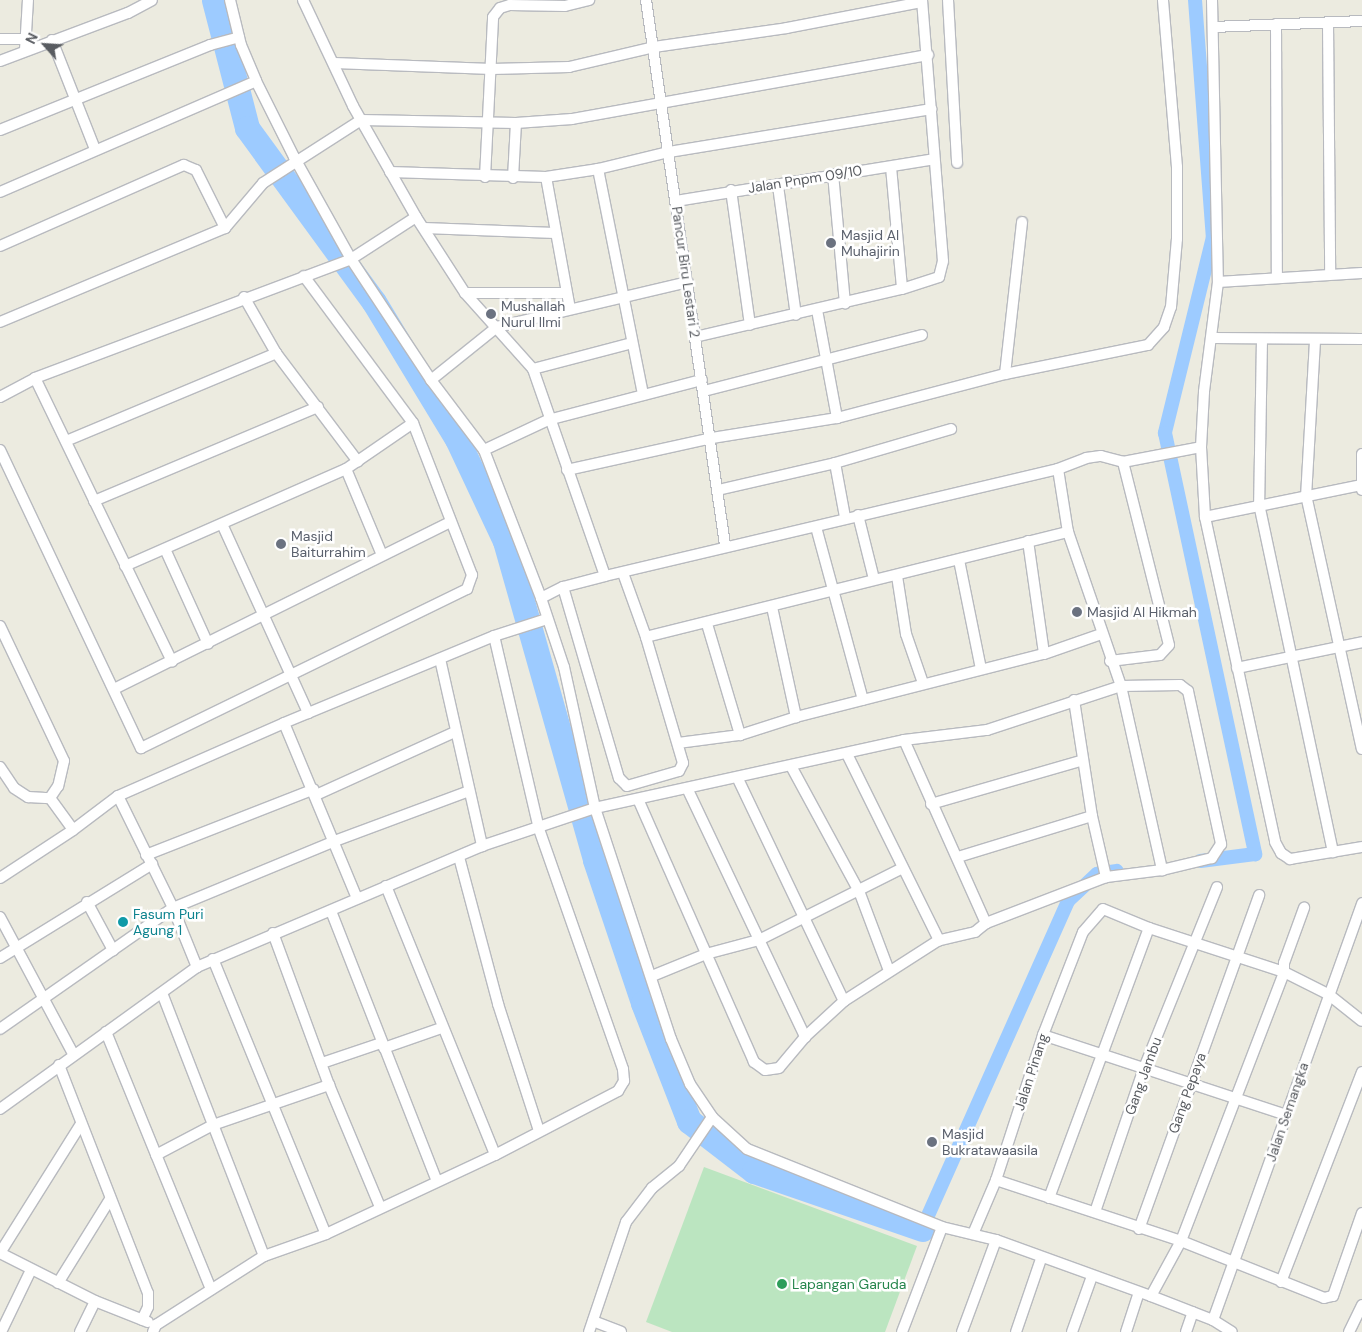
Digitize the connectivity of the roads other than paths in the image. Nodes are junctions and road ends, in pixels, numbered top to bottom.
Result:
1 (28, 0) edge
2 (152, 0) edge
3 (230, 0) edge
4 (303, 0) edge
5 (589, 0) edge
6 (646, 0) edge
7 (948, 0) edge
8 (1163, 0) edge
9 (1212, 0) edge
10 (922, 1) edge
11 (1362, 21) edge
12 (1328, 22) junction
13 (1276, 24) junction
14 (1213, 27) junction
15 (0, 38) edge
16 (26, 39) junction
17 (234, 39) junction
18 (52, 40) junction
19 (654, 47) junction
20 (25, 50) junction
21 (928, 55) junction
22 (0, 61) edge
23 (334, 63) junction
24 (492, 69) junction
25 (256, 80) junction
26 (75, 99) junction
27 (660, 102) junction
28 (931, 109) junction
29 (361, 120) junction
30 (488, 123) junction
31 (516, 123) junction
32 (0, 130) edge
33 (95, 149) junction
34 (669, 152) junction
35 (934, 159) junction
36 (297, 163) junction
37 (957, 163) dead end
38 (891, 167) junction
39 (598, 169) junction
40 (390, 172) junction
41 (833, 174) junction
42 (485, 177) junction
43 (546, 177) junction
44 (513, 178) junction
45 (778, 186) junction
46 (731, 190) junction
47 (0, 192) edge
48 (676, 201) junction
49 (416, 217) junction
50 (1022, 222) dead end
51 (225, 228) junction
52 (424, 228) junction
53 (555, 233) junction
54 (0, 246) edge
55 (349, 260) junction
56 (1362, 273) edge
57 (1330, 274) junction
58 (304, 276) junction
59 (1277, 276) junction
60 (688, 282) junction
61 (1218, 282) junction
62 (902, 289) junction
63 (465, 293) junction
64 (566, 293) junction
65 (625, 296) junction
66 (244, 297) junction
67 (845, 303) junction
68 (570, 309) junction
69 (817, 310) junction
70 (796, 315) junction
71 (0, 322) edge
72 (750, 325) junction
73 (497, 327) junction
74 (922, 335) dead end
75 (695, 337) junction
76 (1213, 338) junction
77 (1262, 339) junction
78 (1362, 339) edge
79 (1315, 341) junction
80 (632, 343) junction
81 (276, 353) junction
82 (827, 360) junction
83 (533, 369) junction
84 (1005, 374) junction
85 (36, 378) junction
86 (431, 380) junction
87 (702, 380) junction
88 (704, 391) junction
89 (643, 396) junction
90 (0, 397) edge
91 (318, 407) junction
92 (838, 418) junction
93 (548, 420) junction
94 (413, 423) junction
95 (951, 429) dead end
96 (712, 438) junction
97 (66, 441) junction
98 (1201, 447) junction
99 (0, 450) edge
100 (484, 450) junction
101 (1362, 454) edge
102 (358, 462) junction
103 (1123, 462) junction
104 (835, 463) junction
105 (346, 469) junction
106 (1058, 469) junction
107 (567, 470) junction
108 (1361, 488) edge
109 (718, 490) junction
110 (1306, 495) junction
111 (94, 501) junction
112 (1258, 504) junction
113 (858, 515) junction
114 (845, 517) junction
115 (1205, 517) junction
116 (450, 522) junction
117 (222, 524) junction
118 (816, 528) junction
119 (1068, 532) junction
120 (1028, 541) junction
121 (725, 545) junction
122 (165, 548) junction
123 (382, 555) junction
124 (959, 560) junction
125 (124, 566) junction
126 (623, 573) junction
127 (605, 576) junction
128 (897, 576) junction
129 (874, 579) junction
130 (563, 586) junction
131 (832, 591) junction
132 (541, 598) junction
133 (772, 607) junction
134 (264, 615) junction
135 (547, 619) junction
136 (707, 624) junction
137 (0, 626) edge
138 (499, 634) junction
139 (1101, 634) junction
140 (646, 637) junction
141 (1362, 642) edge
142 (208, 644) junction
143 (1338, 649) junction
144 (1044, 654) junction
145 (1291, 656) junction
146 (440, 659) junction
147 (1110, 661) junction
148 (172, 662) junction
149 (1237, 668) junction
150 (981, 669) junction
151 (293, 674) junction
152 (923, 683) junction
153 (1121, 686) junction
154 (114, 689) junction
155 (863, 700) junction
156 (1074, 700) junction
157 (308, 713) junction
158 (796, 717) junction
159 (284, 723) junction
160 (455, 732) junction
161 (740, 735) junction
162 (904, 740) junction
163 (678, 743) junction
164 (1362, 749) edge
165 (847, 754) junction
166 (1083, 760) junction
167 (792, 766) junction
168 (0, 767) edge
169 (738, 779) junction
170 (687, 788) junction
171 (469, 791) junction
172 (315, 792) junction
173 (118, 796) junction
174 (50, 798) junction
175 (639, 801) junction
176 (930, 804) junction
177 (591, 809) junction
178 (1092, 816) junction
179 (539, 829) junction
180 (73, 830) junction
181 (332, 842) junction
182 (482, 846) junction
183 (1362, 847) edge
184 (1333, 852) junction
185 (146, 855) junction
186 (459, 857) junction
187 (958, 857) junction
188 (152, 864) junction
189 (901, 869) junction
190 (1162, 870) junction
191 (1106, 877) junction
192 (0, 878) edge
193 (386, 886) junction
194 (1217, 887) dead end
195 (859, 892) junction
196 (1259, 895) dead end
197 (357, 898) junction
198 (87, 902) junction
199 (1362, 903) edge
200 (172, 908) junction
201 (1304, 908) dead end
202 (331, 911) junction
203 (0, 917) edge
204 (804, 918) junction
205 (986, 923) junction
206 (1149, 928) junction
207 (272, 933) junction
208 (758, 940) junction
209 (939, 940) junction
210 (1196, 942) junction
211 (16, 948) junction
212 (112, 950) junction
213 (706, 954) junction
214 (0, 958) edge
215 (1238, 958) junction
216 (214, 959) junction
217 (197, 967) junction
218 (889, 971) junction
219 (1284, 972) junction
220 (652, 976) junction
221 (162, 993) junction
222 (1328, 994) junction
223 (45, 998) junction
224 (844, 1001) junction
225 (1362, 1021) edge
226 (441, 1028) junction
227 (0, 1029) edge
228 (106, 1032) junction
229 (1043, 1035) junction
230 (805, 1037) junction
231 (383, 1045) junction
232 (74, 1054) junction
233 (1103, 1055) junction
234 (322, 1063) junction
235 (59, 1065) junction
236 (1144, 1068) junction
237 (1362, 1072) edge
238 (1190, 1083) junction
239 (329, 1085) junction
240 (1234, 1098) junction
241 (270, 1103) junction
242 (0, 1109) edge
243 (1286, 1115) junction
244 (709, 1121) junction
245 (81, 1124) junction
246 (213, 1126) junction
247 (539, 1130) junction
248 (156, 1155) junction
249 (495, 1155) junction
250 (996, 1180) junction
251 (437, 1181) junction
252 (1049, 1198) junction
253 (110, 1199) junction
254 (380, 1207) junction
255 (1095, 1212) junction
256 (1362, 1213) edge
257 (942, 1227) junction
258 (1139, 1229) junction
259 (326, 1234) junction
260 (973, 1234) junction
261 (996, 1240) junction
262 (1181, 1241) junction
263 (0, 1253) edge
264 (264, 1256) junction
265 (1041, 1259) junction
266 (1234, 1264) junction
267 (31, 1270) junction
268 (1092, 1276) junction
269 (1281, 1282) junction
270 (58, 1283) junction
271 (211, 1289) junction
272 (1138, 1294) junction
273 (1151, 1296) junction
274 (95, 1302) junction
275 (1362, 1305) edge
276 (1193, 1312) junction
277 (142, 1320) junction
278 (1213, 1320) junction
279 (593, 1321) junction
280 (154, 1329) edge
281 (1, 1332) edge
282 (80, 1332) edge
283 (589, 1332) edge
284 (621, 1332) edge
285 (902, 1332) edge
286 (962, 1332) edge
287 (1016, 1332) edge
288 (1072, 1332) edge
289 (1126, 1332) edge
290 (1186, 1332) edge
291 (1232, 1332) edge
292 (1349, 1332) edge

1 - 16 street
2 - 18 street
3 - 17 street
4 - 23 street
5 - 24 street
6 - 19 street, Pancur Biru Lestari 2
7 - 37 street
8 - 84 street
9 - 14 street
10 - 19 street
10 - 21 street
11 - 12 street
12 - 13 street
12 - 57 street
13 - 14 street
13 - 59 street
14 - 61 street
15 - 16 street
16 - 20 street
17 - 25 street
17 - 26 street
18 - 20 street
18 - 26 street
19 - 24 street
19 - 27 street, Pancur Biru Lestari 2
20 - 22 street
21 - 27 street
21 - 28 street
23 - 24 street
23 - 29 street
24 - 30 street
25 - 33 street
25 - 36 street
26 - 32 street
26 - 33 street
27 - 31 street
27 - 34 street, Pancur Biru Lestari 2
28 - 34 street
28 - 35 street
29 - 30 street
29 - 36 street
29 - 40 street
30 - 31 street
30 - 42 street
31 - 44 street
33 - 47 street
34 - 39 street
34 - 48 street, Pancur Biru Lestari 2
35 - 38 street, Jalan Pnpm 09/10
35 - 62 street
36 - 51 street
36 - 55 street
38 - 41 street, Jalan Pnpm 09/10
38 - 62 street
39 - 43 street
39 - 65 street
40 - 42 street
40 - 49 street
41 - 45 street, Jalan Pnpm 09/10
41 - 67 street
42 - 44 street
43 - 44 street
43 - 53 street
45 - 46 street, Jalan Pnpm 09/10
45 - 70 street
46 - 48 street, Jalan Pnpm 09/10
46 - 72 street
48 - 60 street, Pancur Biru Lestari 2
49 - 52 street
49 - 55 street
50 - 84 street
51 - 54 street
51 - 71 street
52 - 53 street
52 - 63 street
53 - 64 street
55 - 58 street
55 - 86 street
56 - 57 street
57 - 59 street
58 - 66 street
58 - 94 street
59 - 61 street
60 - 65 street
60 - 75 street, Pancur Biru Lestari 2
61 - 76 street
62 - 67 street
63 - 64 street
63 - 73 street
64 - 68 street
65 - 68 street
65 - 80 street
66 - 81 street
66 - 85 street
67 - 69 street
68 - 73 street
69 - 70 street
69 - 82 street
70 - 72 street
72 - 75 street
73 - 83 street
73 - 86 street
74 - 82 street
75 - 87 street, Pancur Biru Lestari 2
76 - 77 street
76 - 98 street
77 - 79 street
77 - 112 street
78 - 79 street
79 - 110 street
80 - 83 street
80 - 89 street
81 - 91 street
81 - 97 street
82 - 88 street
82 - 92 street
83 - 93 street
84 - 92 street
85 - 90 street
85 - 97 street
86 - 100 street
87 - 88 street, Pancur Biru Lestari 2
87 - 89 street
88 - 96 street, Pancur Biru Lestari 2
89 - 93 street
91 - 102 street
91 - 111 street
92 - 96 street
93 - 100 street
93 - 107 street
94 - 102 street
94 - 116 street
95 - 104 street
96 - 107 street
96 - 109 street, Pancur Biru Lestari 2
97 - 111 street
98 - 103 street
98 - 115 street
99 - 154 street
100 - 132 street
101 - 108 street
102 - 105 street
103 - 106 street
103 - 147 street
104 - 109 street
104 - 114 street
105 - 117 street
105 - 123 street
106 - 113 street
106 - 119 street
107 - 127 street
108 - 110 street
109 - 121 street, Pancur Biru Lestari 2
110 - 112 street
110 - 143 street
111 - 125 street
112 - 115 street
112 - 145 street
113 - 114 street
113 - 129 street
114 - 118 street
115 - 149 street
116 - 123 street
116 - 151 street
117 - 122 street
117 - 134 street
118 - 121 street
118 - 131 street
119 - 120 street
119 - 139 street
120 - 124 street
120 - 144 street
121 - 126 street
122 - 125 street
122 - 142 street
123 - 134 street
124 - 128 street
124 - 150 street
125 - 148 street
126 - 127 street
126 - 140 street
127 - 130 street
128 - 129 street
128 - 152 street
129 - 131 street
130 - 132 street
130 - 163 street
131 - 133 street
131 - 155 street
132 - 135 street
133 - 136 street
133 - 158 street
134 - 142 street
134 - 151 street
135 - 138 street
135 - 177 street
136 - 140 street
136 - 161 street
137 - 174 street
138 - 146 street
138 - 179 street
139 - 144 street
139 - 147 street
140 - 163 street
141 - 143 street
142 - 148 street
143 - 145 street
143 - 164 street
144 - 150 street
145 - 149 street
145 - 184 street
146 - 157 street
146 - 160 street
147 - 153 street
148 - 154 street
149 - 184 street
150 - 152 street
151 - 154 street
151 - 157 street
152 - 155 street
153 - 156 street
153 - 190 street
153 - 190 street
155 - 158 street
156 - 162 street
156 - 166 street
157 - 159 street
158 - 161 street
159 - 172 street
159 - 173 street
160 - 171 street
160 - 172 street
161 - 163 street
162 - 165 street
162 - 176 street
165 - 167 street
165 - 189 street
166 - 176 street
166 - 178 street
167 - 169 street
167 - 195 street
168 - 174 street
169 - 170 street
169 - 204 street
170 - 175 street
170 - 208 street
171 - 181 street
171 - 182 street
172 - 181 street
172 - 185 street
173 - 180 street
173 - 185 street
174 - 180 street
175 - 177 street
175 - 213 street
176 - 187 street
177 - 179 street
177 - 220 street
178 - 187 street
178 - 191 street
179 - 182 street
179 - 247 street
180 - 192 street
181 - 197 street
181 - 200 street
182 - 186 street
183 - 184 street
185 - 188 street
186 - 193 street
186 - 247 street
187 - 205 street
188 - 198 street
188 - 200 street
189 - 195 street
189 - 209 street
190 - 191 street
191 - 205 street
193 - 197 street
193 - 226 street
194 - 210 street, Gang Jambu
195 - 204 street
195 - 218 street
196 - 215 street, Gang Pepaya
197 - 202 street
198 - 211 street
198 - 212 street
199 - 222 street, Jalan Semangka
200 - 212 street
200 - 217 street
201 - 219 street
202 - 207 street
202 - 231 street
203 - 211 street
204 - 208 street
204 - 224 street
205 - 209 street
206 - 210 street
206 - 229 street, Jalan Pinang
206 - 233 street
207 - 216 street
207 - 234 street
208 - 213 street
208 - 230 street
209 - 218 street
210 - 215 street
210 - 236 street, Gang Jambu
211 - 214 street
211 - 223 street
212 - 223 street
213 - 220 street
213 - 230 street
215 - 219 street
215 - 238 street, Gang Pepaya
216 - 217 street
216 - 241 street
217 - 221 street
218 - 224 street
219 - 222 street
219 - 240 street
220 - 244 street
221 - 228 street
221 - 246 street
222 - 225 street
222 - 243 street, Jalan Semangka
223 - 227 street
223 - 232 street
224 - 230 street
226 - 231 street
226 - 249 street
228 - 232 street
228 - 248 street
229 - 233 street
229 - 250 street, Jalan Pinang
231 - 234 street
231 - 251 street
232 - 235 street
233 - 236 street
233 - 252 street
234 - 239 street
235 - 242 street
235 - 245 street
236 - 238 street
236 - 255 street, Gang Jambu
237 - 269 street
238 - 240 street
238 - 258 street, Gang Pepaya
239 - 241 street
239 - 254 street
240 - 243 street
240 - 262 street
241 - 246 street
241 - 259 street
243 - 266 street, Jalan Semangka
244 - 257 street
244 - 279 street
245 - 253 street
245 - 263 street
246 - 248 street
246 - 264 street
247 - 249 street
248 - 271 street
249 - 251 street
250 - 252 street
250 - 260 street, Jalan Pinang
251 - 254 street
252 - 255 street
253 - 270 street
253 - 277 street
254 - 259 street
255 - 258 street
256 - 269 street
257 - 260 street
257 - 285 street
258 - 262 street
259 - 264 street
260 - 261 street
261 - 265 street
261 - 286 street
262 - 266 street
262 - 273 street
263 - 267 street
264 - 271 street
265 - 268 street
265 - 287 street
266 - 269 street
266 - 278 street, Jalan Semangka
267 - 270 street
267 - 281 street
268 - 272 street
268 - 288 street
270 - 274 street
271 - 280 street
272 - 273 street
272 - 289 street
273 - 276 street
274 - 277 street
274 - 282 street
275 - 292 street
276 - 278 street
276 - 290 street
277 - 280 street
278 - 291 street
279 - 283 street
279 - 284 street

